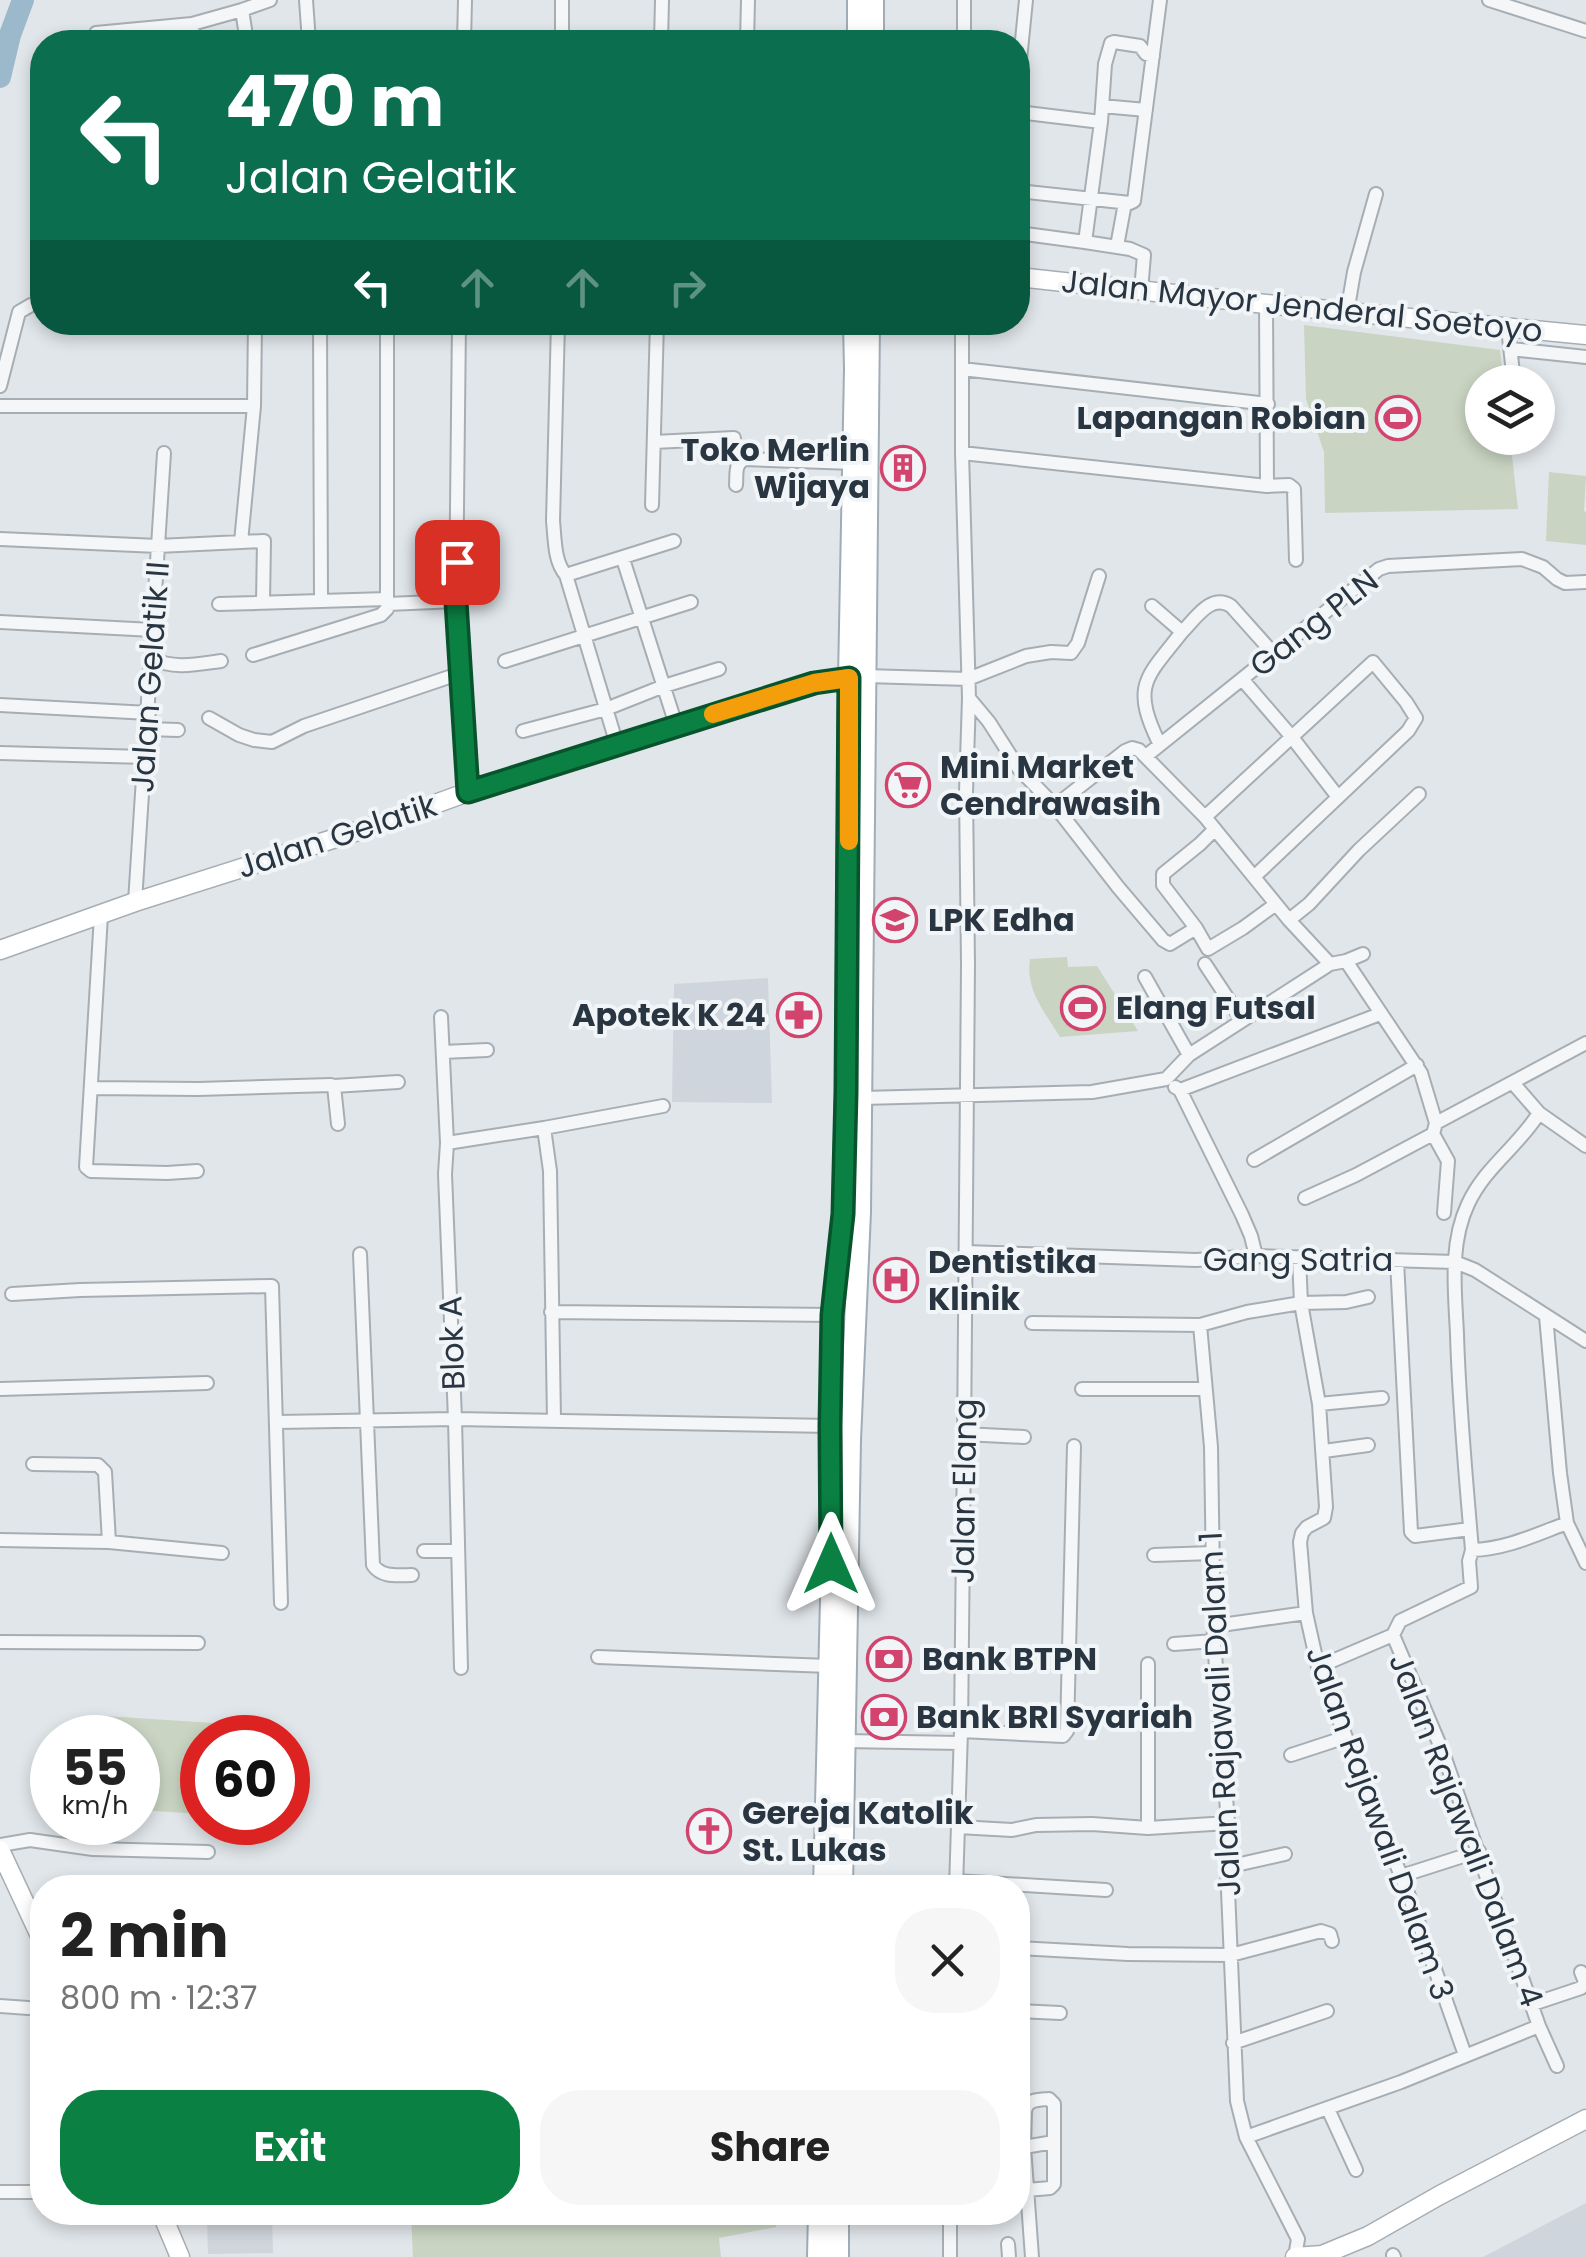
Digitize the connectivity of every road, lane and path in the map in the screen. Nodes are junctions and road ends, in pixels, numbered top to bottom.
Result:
1 (270, 0) edge
2 (306, 0) edge
3 (464, 0) edge
4 (562, 0) edge
5 (662, 0) edge
6 (748, 0) edge
7 (858, 0) edge
8 (874, 0) edge
9 (964, 0) edge
10 (1026, 0) edge
11 (1160, 0) edge
12 (1490, 0) edge
13 (249, 6) edge
14 (192, 24) junction
15 (128, 30) edge
16 (193, 30) edge
17 (308, 30) edge
18 (464, 30) edge
19 (562, 30) edge
20 (661, 30) edge
21 (747, 30) edge
22 (858, 30) edge
23 (873, 30) edge
24 (964, 30) edge
25 (1023, 30) edge
26 (1586, 31) edge
27 (1153, 56) junction
28 (1102, 106) junction
29 (1146, 110) junction
30 (1030, 113) edge
31 (1101, 122) junction
32 (1030, 192) edge
33 (1376, 194) dead end
34 (1090, 200) junction
35 (1125, 202) junction
36 (1030, 235) edge
37 (1085, 242) junction
38 (1117, 246) junction
39 (1030, 278) edge
40 (1141, 291) junction
41 (30, 304) edge
42 (1266, 304) junction
43 (1348, 312) junction
44 (1508, 328) junction
45 (255, 335) edge
46 (320, 335) edge
47 (387, 335) edge
48 (459, 335) edge
49 (558, 335) edge
50 (657, 335) edge
51 (854, 335) edge
52 (870, 335) edge
53 (962, 335) edge
54 (1586, 335) edge
55 (1511, 349) junction
56 (1586, 357) edge
57 (1512, 365) edge
58 (962, 369) junction
59 (0, 386) edge
60 (1268, 404) junction
61 (0, 406) edge
62 (254, 406) junction
63 (734, 438) dead end
64 (654, 442) junction
65 (164, 453) dead end
66 (962, 454) junction
67 (852, 463) junction
68 (736, 485) dead end
69 (1267, 486) junction
70 (652, 504) dead end
71 (0, 539) edge
72 (674, 541) dead end
73 (240, 542) junction
74 (158, 546) junction
75 (623, 558) junction
76 (1296, 560) dead end
77 (566, 575) junction
78 (1099, 576) dead end
79 (1586, 582) edge
80 (321, 600) junction
81 (263, 602) junction
82 (388, 602) junction
83 (456, 602) junction
84 (690, 602) dead end
85 (219, 604) dead end
86 (1152, 606) dead end
87 (642, 616) junction
88 (0, 622) edge
89 (153, 630) junction
90 (1182, 632) junction
91 (584, 635) junction
92 (1274, 652) junction
93 (253, 655) dead end
94 (152, 658) junction
95 (221, 661) dead end
96 (504, 661) dead end
97 (718, 669) dead end
98 (461, 673) junction
99 (857, 677) junction
100 (968, 679) junction
101 (1242, 679) junction
102 (664, 686) junction
103 (970, 698) junction
104 (0, 705) edge
105 (606, 709) junction
106 (149, 713) junction
107 (209, 718) dead end
108 (676, 725) junction
109 (148, 729) junction
110 (178, 730) dead end
111 (523, 731) dead end
112 (1291, 736) junction
113 (1160, 743) junction
114 (618, 745) junction
115 (0, 754) edge
116 (1146, 756) junction
117 (145, 757) junction
118 (468, 792) junction
119 (1420, 794) dead end
120 (1338, 797) junction
121 (1055, 806) junction
122 (1205, 817) junction
123 (1215, 829) junction
124 (1254, 876) junction
125 (135, 902) junction
126 (1276, 904) junction
127 (101, 915) junction
128 (1289, 920) junction
129 (1196, 928) junction
130 (0, 950) edge
131 (1363, 954) dead end
132 (1346, 961) junction
133 (1205, 964) dead end
134 (1330, 964) junction
135 (1145, 978) dead end
136 (1380, 1014) junction
137 (441, 1017) dead end
138 (1242, 1020) junction
139 (1586, 1043) edge
140 (487, 1050) dead end
141 (444, 1052) junction
142 (1189, 1054) junction
143 (1417, 1065) junction
144 (1166, 1079) junction
145 (398, 1082) dead end
146 (1513, 1083) junction
147 (334, 1086) junction
148 (91, 1088) junction
149 (1180, 1090) junction
150 (968, 1094) junction
151 (862, 1098) junction
152 (663, 1106) dead end
153 (1539, 1113) junction
154 (338, 1124) dead end
155 (544, 1128) junction
156 (1434, 1128) junction
157 (447, 1143) junction
158 (1586, 1146) edge
159 (1254, 1160) dead end
160 (197, 1170) dead end
161 (1305, 1198) dead end
162 (1444, 1212) dead end
163 (852, 1213) junction
164 (966, 1252) junction
165 (360, 1254) dead end
166 (1256, 1256) junction
167 (1299, 1258) junction
168 (1397, 1260) junction
169 (1454, 1262) junction
170 (12, 1294) dead end
171 (1368, 1297) dead end
172 (1301, 1303) junction
173 (551, 1312) junction
174 (832, 1315) junction
175 (1546, 1316) junction
176 (1032, 1323) dead end
177 (1200, 1325) junction
178 (1586, 1341) edge
179 (207, 1383) dead end
180 (0, 1389) edge
181 (1082, 1389) dead end
182 (1205, 1389) junction
183 (1382, 1398) dead end
184 (1320, 1404) junction
185 (455, 1419) junction
186 (554, 1420) junction
187 (277, 1422) junction
188 (366, 1422) junction
189 (830, 1426) junction
190 (964, 1434) junction
191 (1024, 1437) dead end
192 (1074, 1446) dead end
193 (1368, 1446) dead end
194 (1324, 1451) junction
195 (33, 1464) dead end
196 (1470, 1529) junction
197 (1575, 1529) edge
198 (0, 1540) edge
199 (109, 1542) junction
200 (424, 1551) dead end
201 (458, 1551) junction
202 (222, 1552) dead end
203 (1212, 1553) junction
204 (1154, 1555) dead end
205 (1470, 1555) junction
206 (1586, 1564) edge
207 (412, 1575) dead end
208 (280, 1603) dead end
209 (1306, 1613) junction
210 (1214, 1626) junction
211 (1392, 1635) junction
212 (1214, 1641) junction
213 (0, 1642) edge
214 (198, 1643) dead end
215 (1174, 1644) dead end
216 (598, 1657) dead end
217 (1148, 1664) dead end
218 (829, 1666) junction
219 (1318, 1667) junction
220 (461, 1668) dead end
221 (960, 1737) junction
222 (1346, 1738) junction
223 (844, 1740) junction
224 (1291, 1755) dead end
225 (1228, 1823) junction
226 (958, 1826) junction
227 (1148, 1828) junction
228 (0, 1847) edge
229 (1479, 1851) junction
230 (208, 1852) dead end
231 (1285, 1854) dead end
232 (1227, 1867) junction
233 (824, 1875) edge
234 (842, 1875) edge
235 (956, 1875) edge
236 (1401, 1876) junction
237 (1030, 1885) edge
238 (1106, 1890) dead end
239 (30, 1913) edge
240 (1332, 1942) dead end
241 (1030, 1949) edge
242 (1231, 1955) junction
243 (1582, 1972) dead end
244 (1533, 2004) junction
245 (0, 2006) edge
246 (30, 2008) edge
247 (1327, 2011) dead end
248 (1030, 2012) edge
249 (1060, 2013) dead end
250 (1540, 2026) junction
251 (1233, 2044) junction
252 (1465, 2055) junction
253 (1557, 2066) dead end
254 (1030, 2102) edge
255 (1328, 2108) junction
256 (1586, 2119) edge
257 (1246, 2137) junction
258 (1054, 2142) junction
259 (1030, 2146) edge
260 (1356, 2170) dead end
261 (1030, 2190) edge
262 (0, 2192) edge
263 (30, 2192) edge
264 (1030, 2224) edge
265 (166, 2225) edge
266 (819, 2225) edge
267 (838, 2225) edge
268 (950, 2225) edge
269 (180, 2257) edge
270 (818, 2257) edge
271 (838, 2257) edge
272 (950, 2257) edge
273 (1032, 2257) edge
274 (1295, 2257) edge

1 - 13 street
2 - 17 street
3 - 18 street
4 - 19 street
5 - 20 street
6 - 21 street
7 - 22 main road
8 - 23 main road
9 - 24 street
10 - 25 street
11 - 27 street
12 - 26 street
13 - 14 street
14 - 15 street
14 - 16 street
27 - 28 street
27 - 29 street
28 - 29 street
28 - 31 street
29 - 35 street
30 - 31 street
31 - 34 street
32 - 34 street
33 - 43 street
34 - 35 street
34 - 37 street
35 - 38 street
36 - 37 street
37 - 38 street
38 - 40 street
39 - 40 street, Jalan Mayor Jenderal Soetoyo
40 - 42 street, Jalan Mayor Jenderal Soetoyo
41 - 59 street
42 - 43 street, Jalan Mayor Jenderal Soetoyo
42 - 60 street
43 - 44 street, Jalan Mayor Jenderal Soetoyo
44 - 54 street, Jalan Mayor Jenderal Soetoyo
44 - 55 street
45 - 62 street
46 - 80 street
47 - 82 street
48 - 83 street
49 - 77 street
50 - 64 street
51 - 67 main road
52 - 99 main road
53 - 58 street, Jalan Elang
55 - 56 street
55 - 57 street
58 - 60 street
58 - 66 street, Jalan Elang
60 - 69 street
61 - 62 street
62 - 73 street
63 - 64 street
64 - 70 street
65 - 74 street, Jalan Gelatik II
66 - 69 street
66 - 100 street, Jalan Elang
67 - 68 street
67 - 99 main road
69 - 76 street
71 - 74 street
72 - 75 street
73 - 74 street
73 - 81 street
74 - 89 street, Jalan Gelatik II
75 - 77 street
75 - 87 street
77 - 91 street
78 - 100 street
79 - 92 street, Gang PLN
80 - 81 street
80 - 82 street
81 - 85 street
82 - 83 street
82 - 93 street
83 - 98 street
84 - 87 street
86 - 90 street
87 - 91 street
87 - 102 street
88 - 89 street
89 - 94 street, Jalan Gelatik II
90 - 92 street
90 - 113 street
91 - 96 street
91 - 105 street
92 - 101 street, Gang PLN
94 - 95 street
94 - 106 street, Jalan Gelatik II
97 - 102 street
98 - 107 street
98 - 118 street
99 - 100 street
99 - 108 street, Jalan Gelatik
99 - 151 main road
99 - 163 main road
100 - 103 street, Jalan Elang
101 - 112 street
101 - 113 street, Gang PLN
102 - 105 street
102 - 108 street
103 - 121 street
103 - 150 street, Jalan Elang
104 - 106 street
105 - 111 street
105 - 114 street
106 - 109 street, Jalan Gelatik II
108 - 114 street, Jalan Gelatik
109 - 110 street
109 - 117 street, Jalan Gelatik II
112 - 120 street
112 - 120 street
112 - 122 street
113 - 116 street, Gang PLN
114 - 118 street, Jalan Gelatik
115 - 117 street
116 - 121 street
116 - 122 street
117 - 125 street, Jalan Gelatik II
118 - 125 street, Jalan Gelatik
119 - 128 street
120 - 124 street
121 - 129 street
122 - 123 street
123 - 124 street
123 - 129 street
124 - 126 street
125 - 127 street, Jalan Gelatik
126 - 128 street
126 - 129 street
127 - 130 street, Jalan Gelatik
127 - 148 street
128 - 134 street
131 - 132 street
132 - 134 street
132 - 136 street
133 - 138 street
134 - 138 street
135 - 142 street
136 - 143 street
136 - 149 street
137 - 141 street, Blok A
138 - 142 street
139 - 146 street
140 - 141 street
141 - 157 street, Blok A
142 - 144 street
143 - 156 street
143 - 159 street
144 - 149 street
144 - 150 street
145 - 147 street
146 - 153 street
146 - 156 street
147 - 148 street
147 - 154 street
148 - 160 street
149 - 166 street
150 - 151 street
150 - 164 street, Jalan Elang
151 - 163 main road
152 - 155 street
153 - 158 street
153 - 169 street
155 - 157 street
155 - 173 street
156 - 161 street
156 - 162 street
157 - 185 street, Blok A
163 - 174 main road
163 - 223 main road
164 - 166 street, Gang Satria
164 - 190 street, Jalan Elang
165 - 188 street
166 - 167 street, Gang Satria
167 - 168 street, Gang Satria
167 - 172 street, Jalan Rajawali Dalam 3
168 - 169 street, Gang Satria
168 - 196 street
169 - 175 street
169 - 196 street
170 - 187 street
171 - 172 street
172 - 177 street
172 - 184 street, Jalan Rajawali Dalam 3
173 - 174 street
173 - 186 street
174 - 189 main road
175 - 178 street
175 - 197 street
176 - 177 street
177 - 182 street, Jalan Rajawali Dalam 1
179 - 180 street
181 - 182 street
182 - 203 street, Jalan Rajawali Dalam 1
183 - 184 street
184 - 194 street, Jalan Rajawali Dalam 3
185 - 186 street
185 - 188 street
185 - 201 street, Blok A
186 - 189 street
187 - 188 street
187 - 208 street
188 - 207 street
189 - 218 main road
190 - 191 street
190 - 221 street, Jalan Elang
192 - 221 street
193 - 194 street
194 - 209 street, Jalan Rajawali Dalam 3
195 - 199 street
196 - 205 street
197 - 205 street
197 - 206 street
198 - 199 street
199 - 202 street
200 - 201 street
201 - 220 street, Blok A
203 - 204 street
203 - 210 street, Jalan Rajawali Dalam 1
205 - 211 street
209 - 210 street
209 - 219 street, Jalan Rajawali Dalam 3
210 - 212 street, Jalan Rajawali Dalam 1
211 - 219 street
211 - 229 street, Jalan Rajawali Dalam 4
212 - 215 street
212 - 225 street, Jalan Rajawali Dalam 1
213 - 214 street
216 - 218 street
217 - 227 street
218 - 233 main road
219 - 222 street, Jalan Rajawali Dalam 3
221 - 223 street
221 - 226 street, Jalan Elang
222 - 224 street
222 - 236 street, Jalan Rajawali Dalam 3
223 - 234 main road
225 - 227 street
225 - 232 street, Jalan Rajawali Dalam 1
226 - 227 street
226 - 235 street, Jalan Elang
228 - 230 street
228 - 239 street
229 - 236 street
229 - 244 street, Jalan Rajawali Dalam 4
231 - 232 street
232 - 242 street, Jalan Rajawali Dalam 1
236 - 252 street, Jalan Rajawali Dalam 3
237 - 238 street
240 - 242 street
241 - 242 street
242 - 251 street, Jalan Rajawali Dalam 1
243 - 244 street
244 - 250 street, Jalan Rajawali Dalam 4
245 - 246 street
247 - 251 street
248 - 249 street
250 - 252 street
250 - 253 street, Jalan Rajawali Dalam 4
251 - 257 street, Jalan Rajawali Dalam 1
252 - 255 street
254 - 258 street
255 - 257 street
255 - 260 street
256 - 274 street
257 - 274 street, Jalan Rajawali Dalam 1
258 - 259 street
258 - 261 street
262 - 263 street
264 - 273 street
265 - 269 street
266 - 270 main road
267 - 271 main road
268 - 272 street

